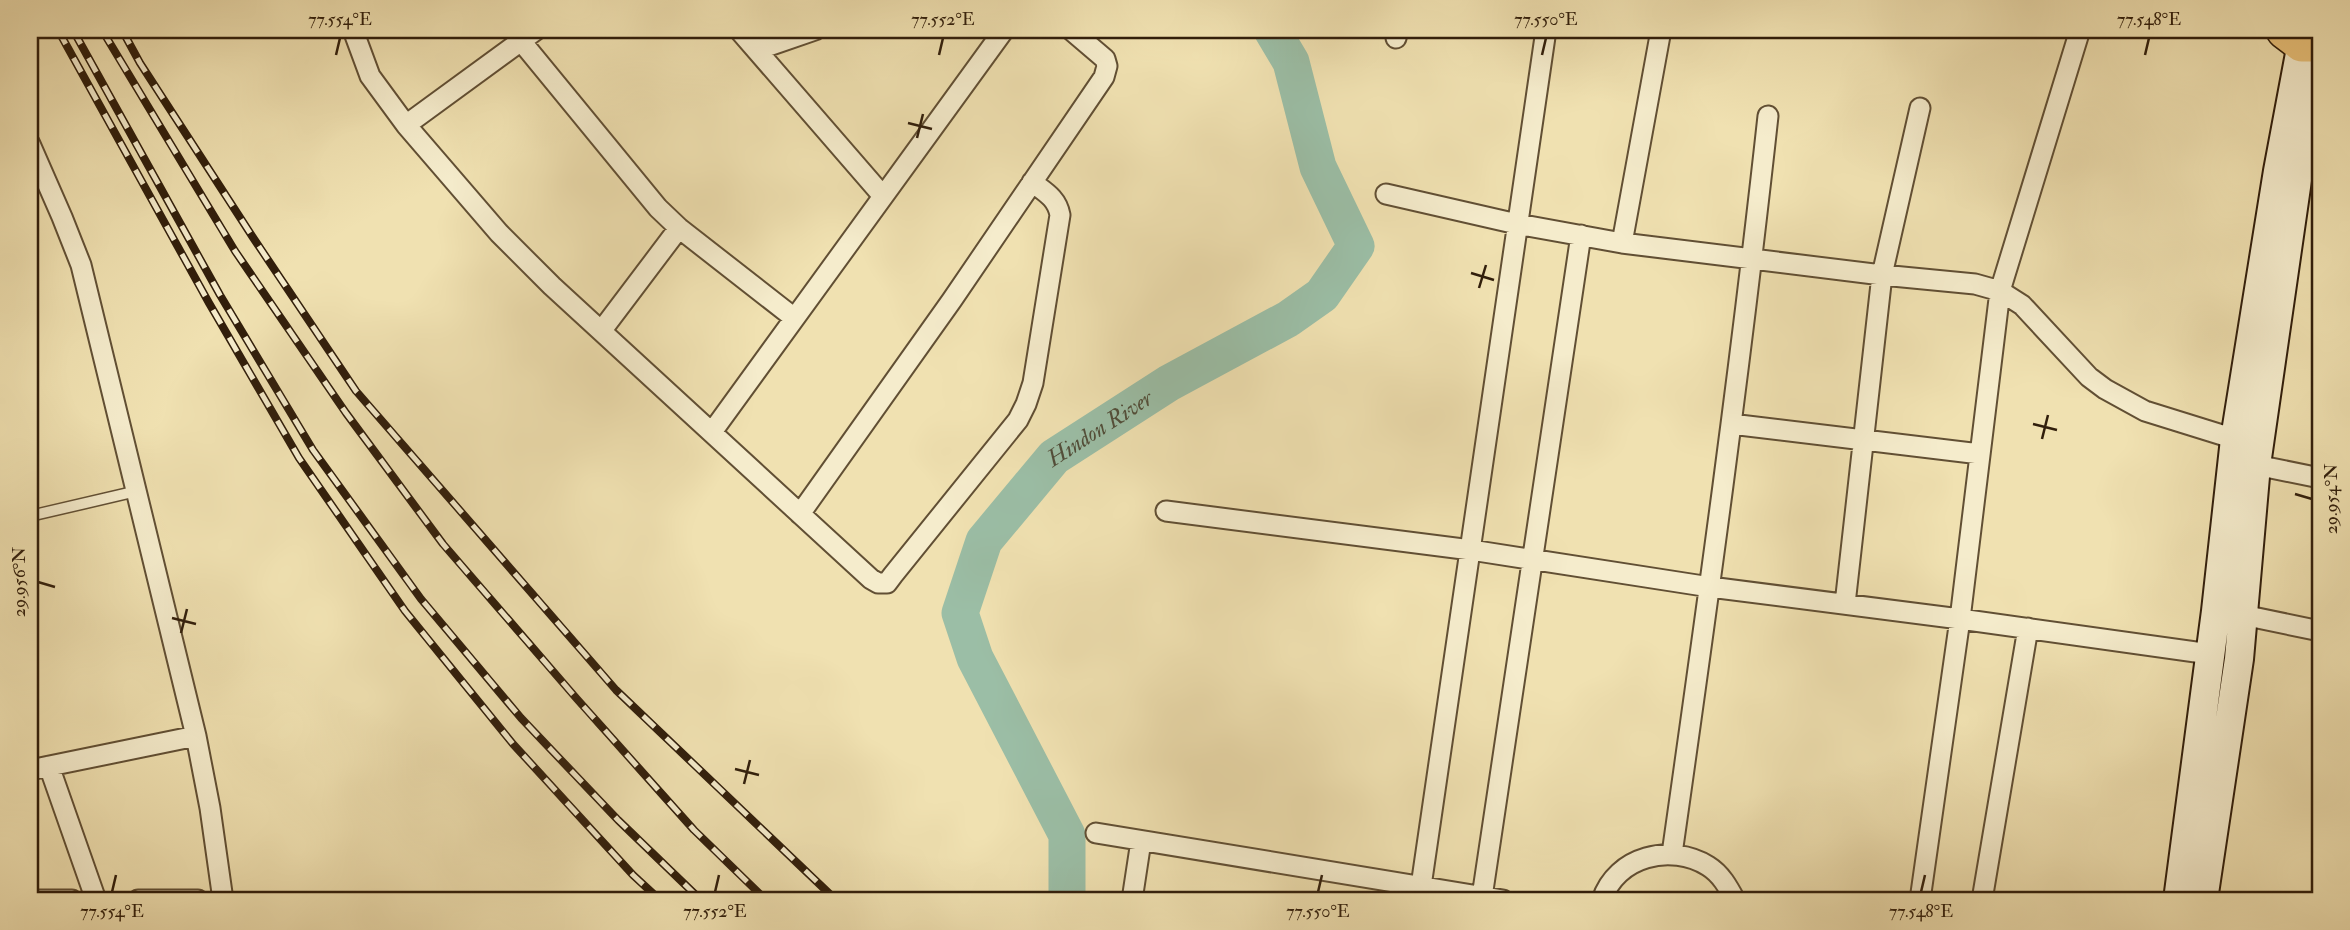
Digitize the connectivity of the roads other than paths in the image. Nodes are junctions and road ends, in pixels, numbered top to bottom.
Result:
1 (353, 30) edge
2 (739, 30) edge
3 (815, 30) edge
4 (1004, 30) edge
5 (1071, 30) edge
6 (1545, 30) edge
7 (1661, 30) edge
8 (2080, 30) edge
9 (529, 35) edge
10 (2307, 40) edge
11 (757, 50) junction
12 (1920, 108) dead end
13 (1768, 116) dead end
14 (406, 125) junction
15 (30, 144) edge
16 (1032, 182) junction
17 (1386, 194) dead end
18 (882, 195) junction
19 (1517, 224) junction
20 (679, 228) junction
21 (1581, 235) junction
22 (1622, 243) junction
23 (1753, 259) junction
24 (1882, 275) junction
25 (2000, 291) junction
26 (793, 317) junction
27 (602, 330) junction
28 (1731, 424) junction
29 (712, 432) junction
30 (1864, 439) junction
31 (2235, 439) junction
32 (1980, 454) junction
33 (2256, 465) junction
34 (2320, 478) edge
35 (137, 491) junction
36 (1167, 511) dead end
37 (800, 514) junction
38 (30, 516) edge
39 (1471, 550) junction
40 (1534, 559) junction
41 (1710, 587) junction
42 (1845, 604) junction
43 (2243, 615) junction
44 (1960, 619) junction
45 (2028, 628) junction
46 (2320, 631) edge
47 (2210, 654) junction
48 (196, 736) junction
49 (39, 768) edge
50 (1096, 834) dead end
51 (1141, 841) junction
52 (1671, 854) junction
53 (1420, 893) edge
54 (1482, 897) junction
55 (30, 900) edge
56 (72, 900) edge
57 (96, 900) edge
58 (138, 900) edge
59 (198, 900) edge
60 (223, 900) edge
61 (1132, 900) edge
62 (1503, 900) edge
63 (1602, 900) edge
64 (1735, 900) edge
65 (1920, 900) edge
66 (1982, 900) edge
67 (2178, 900) edge
68 (2203, 900) edge

1 - 14 street
2 - 11 street
3 - 11 street
4 - 18 street
5 - 16 street
6 - 19 street
7 - 22 street
8 - 25 street
9 - 14 street
9 - 20 street
10 - 31 main road
10 - 33 main road
11 - 18 street
12 - 24 street
13 - 23 street
14 - 27 street
15 - 35 street
16 - 37 street
16 - 37 street
17 - 19 street
18 - 26 street
19 - 21 street
19 - 39 street
20 - 26 street
20 - 27 street
21 - 22 street
21 - 40 street
22 - 23 street
23 - 24 street
23 - 28 street
24 - 25 street
24 - 30 street
25 - 31 street
25 - 32 street
26 - 29 street
27 - 29 street
28 - 30 street
28 - 41 street
29 - 37 street
30 - 32 street
30 - 42 street
31 - 47 main road
32 - 44 street
33 - 34 street
33 - 43 main road
35 - 38 lane
35 - 48 street
36 - 39 street
39 - 40 street
39 - 53 street
40 - 41 street
40 - 54 street
41 - 42 street
41 - 52 street
42 - 44 street
43 - 46 street
43 - 68 main road
44 - 45 street
44 - 65 street
45 - 47 street
45 - 66 street
47 - 67 main road
48 - 49 street
48 - 60 street
49 - 57 street
50 - 51 street
51 - 53 street
51 - 61 street
52 - 63 street
52 - 64 street
53 - 54 street
54 - 62 street
55 - 56 street
58 - 59 street

